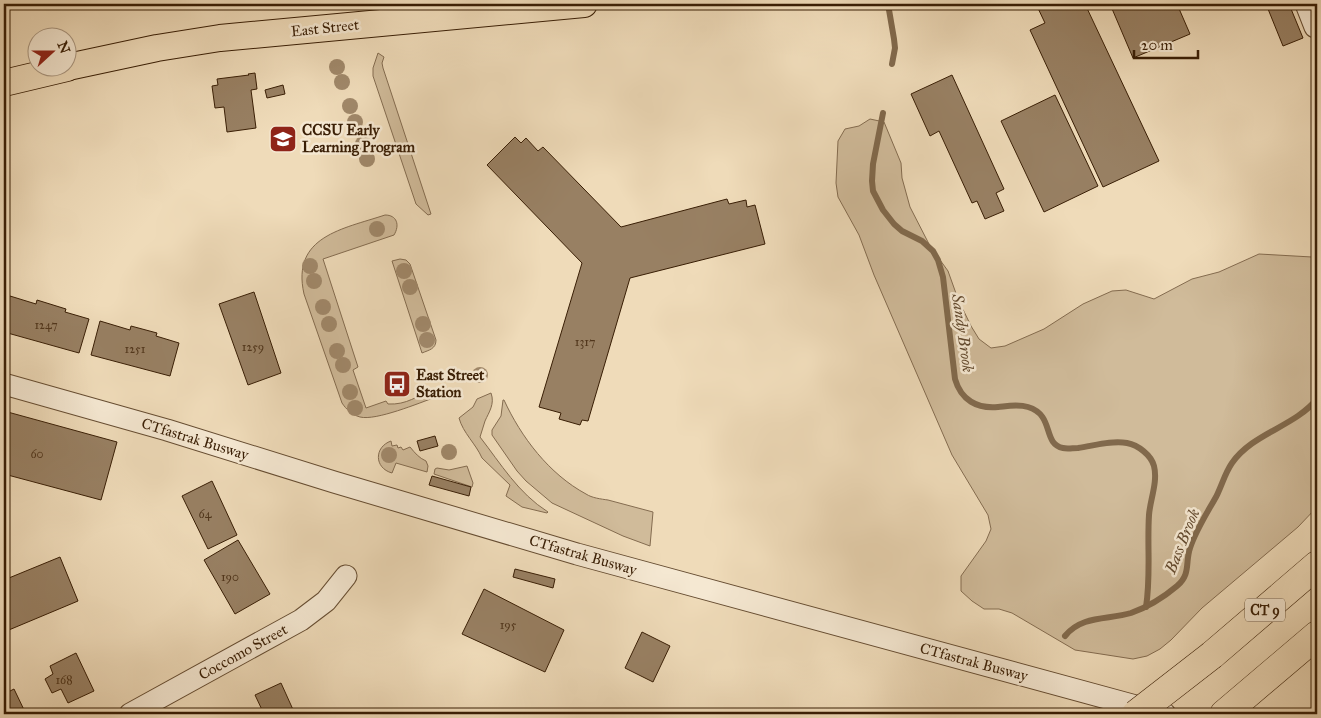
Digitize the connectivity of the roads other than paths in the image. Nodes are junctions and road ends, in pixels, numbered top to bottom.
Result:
1 (584, 4) edge
2 (1306, 4) edge
3 (1317, 28) edge
4 (78, 65) edge
5 (28, 77) edge
6 (4, 83) edge
7 (4, 384) edge
8 (1317, 544) edge
9 (1317, 565) edge
10 (346, 576) dead end
11 (1274, 603) junction
12 (1317, 635) edge
13 (130, 714) edge
14 (1136, 714) edge
15 (1166, 714) edge
16 (1224, 714) edge

1 - 4 main road, East Street
2 - 3 street
5 - 6 main road, East Street
7 - 15 street, CTfastrak Busway
8 - 11 highway
9 - 11 highway, CT 9
10 - 13 street, Coccomo Street
11 - 14 highway, CT 9, bridge
12 - 16 highway

